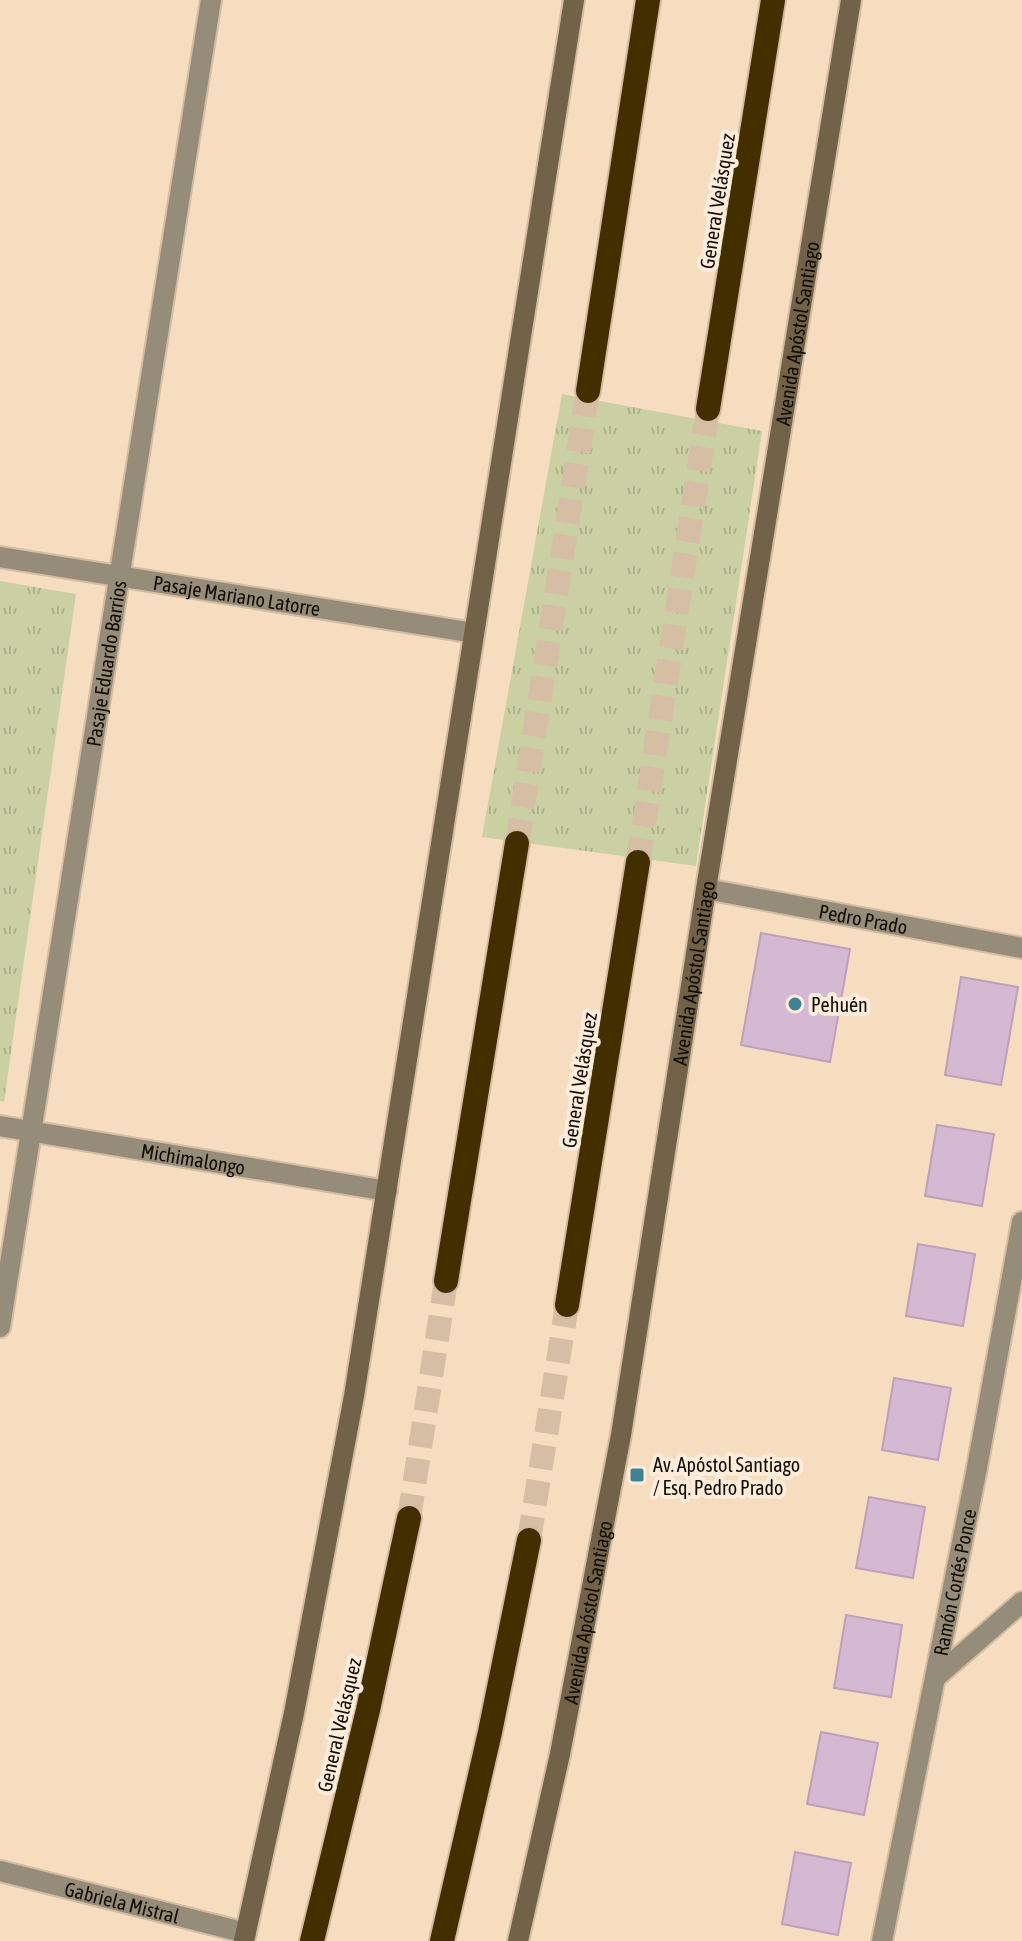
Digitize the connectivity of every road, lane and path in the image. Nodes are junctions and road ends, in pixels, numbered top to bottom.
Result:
1 (211, 0) edge
2 (574, 0) edge
3 (648, 0) edge
4 (773, 0) edge
5 (851, 0) edge
6 (588, 391) tunnel mouth
7 (708, 409) tunnel mouth
8 (0, 557) edge
9 (120, 576) junction
10 (474, 633) junction
11 (517, 843) tunnel mouth
12 (638, 862) tunnel mouth
13 (706, 889) junction
14 (1022, 948) edge
15 (0, 1126) edge
16 (31, 1131) junction
17 (387, 1191) junction
18 (1022, 1222) edge
19 (446, 1281) tunnel mouth
20 (567, 1305) tunnel mouth
21 (0, 1327) edge
22 (409, 1518) tunnel mouth
23 (529, 1540) tunnel mouth
24 (1022, 1602) edge
25 (936, 1677) junction
26 (0, 1871) edge
27 (245, 1937) edge
28 (312, 1941) edge
29 (442, 1941) edge
30 (518, 1941) edge
31 (882, 1941) edge

1 - 9 street, Pasaje Eduardo Barrios
2 - 10 main road
3 - 6 highway
4 - 7 highway, General Velásquez
5 - 13 main road, Avenida Apóstol Santiago
8 - 9 street, Pasaje Mariano Latorre
9 - 10 street, Pasaje Mariano Latorre
9 - 16 street, Pasaje Eduardo Barrios
10 - 17 main road
11 - 19 highway
12 - 20 highway, General Velásquez
13 - 14 street, Pedro Prado
13 - 30 main road, Avenida Apóstol Santiago
15 - 16 street, Michimalongo
16 - 17 street, Michimalongo
16 - 21 street, Pasaje Eduardo Barrios
17 - 27 main road
18 - 25 street, Ramón Cortés Ponce
22 - 28 highway, General Velásquez
23 - 29 highway
24 - 25 street
25 - 31 street, Ramón Cortés Ponce
26 - 27 street, Gabriela Mistral

